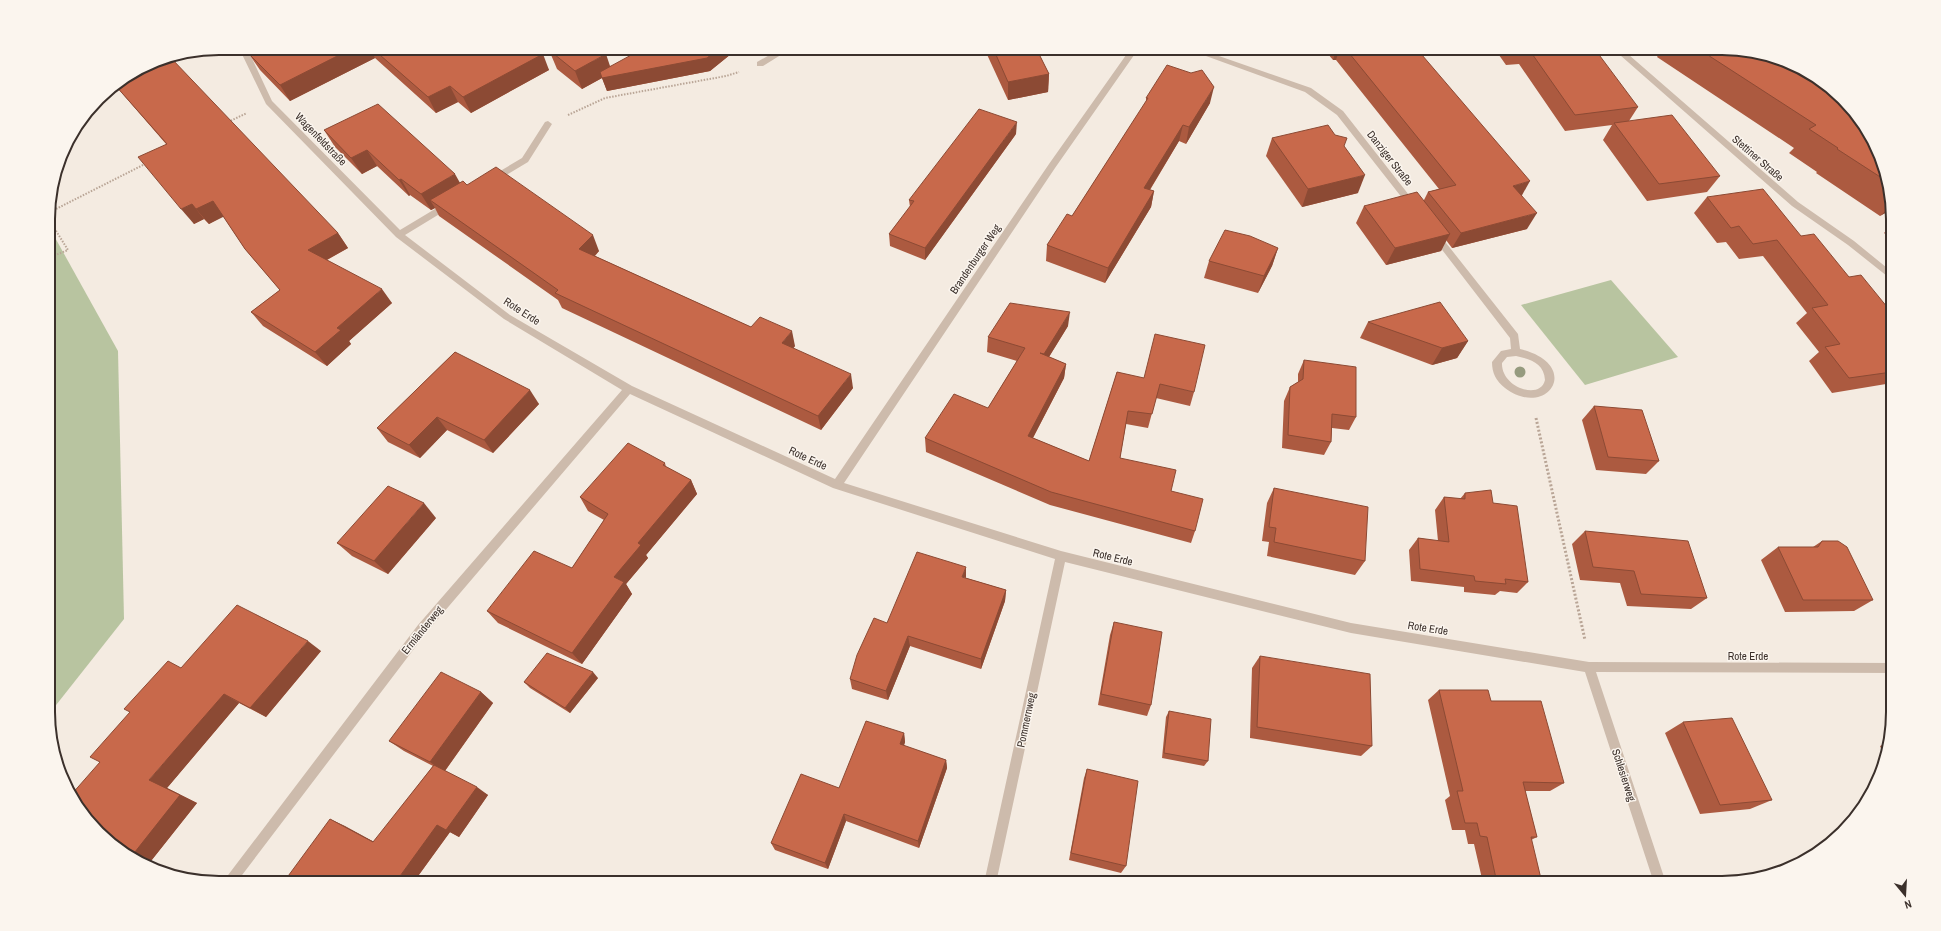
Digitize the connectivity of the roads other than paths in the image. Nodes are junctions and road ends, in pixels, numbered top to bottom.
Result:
1 (249, 55) edge
2 (776, 55) edge
3 (1130, 55) edge
4 (1208, 55) edge
5 (1624, 55) edge
6 (760, 64) road end
7 (548, 124) road end
8 (485, 184) edge
9 (458, 200) edge
10 (1418, 213) edge
11 (1432, 231) edge
12 (399, 235) junction
13 (1886, 272) edge
14 (1516, 352) junction
15 (629, 389) junction
16 (837, 485) junction
17 (1061, 556) junction
18 (1589, 667) junction
19 (1886, 668) edge
20 (233, 876) edge
21 (992, 876) edge
22 (1658, 876) edge

1 - 12 street, Wagenfeldstraße
2 - 6 street
3 - 16 street, Brandenburger Weg
4 - 10 street, Danziger Straße
5 - 13 street, Stettiner Straße
7 - 8 street
9 - 12 street
11 - 14 street
12 - 15 street, Rote Erde
14 - 14 street
15 - 16 street, Rote Erde
15 - 20 street, Ermländerweg
16 - 17 street, Rote Erde
17 - 18 street, Rote Erde
17 - 21 street, Pommernweg
18 - 19 street, Rote Erde
18 - 22 street, Schlesierweg

